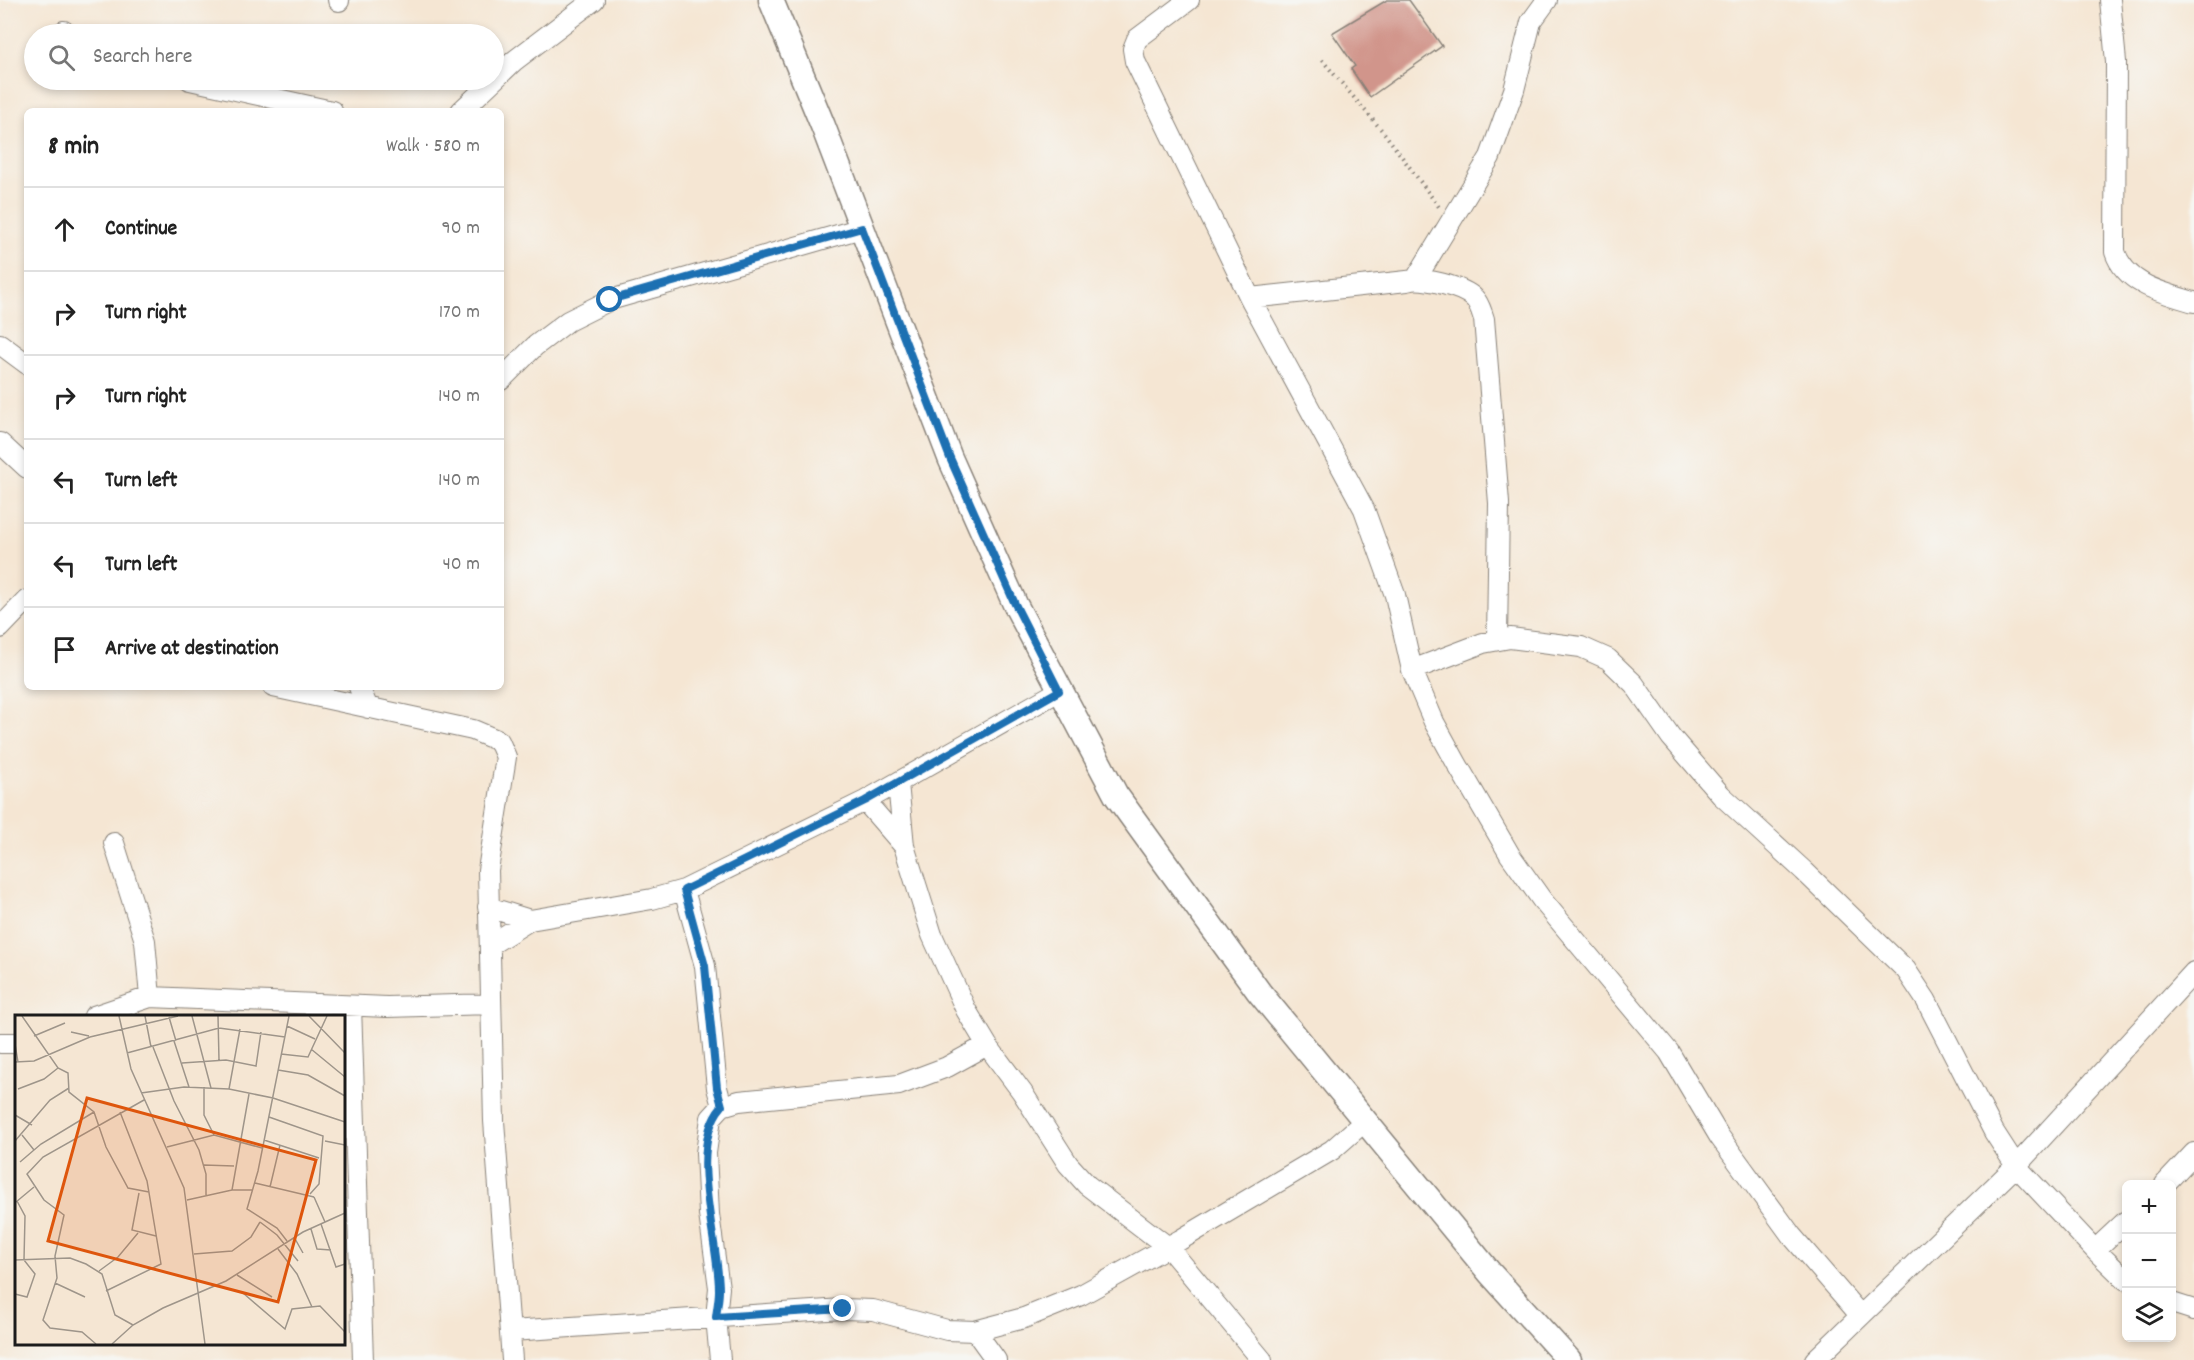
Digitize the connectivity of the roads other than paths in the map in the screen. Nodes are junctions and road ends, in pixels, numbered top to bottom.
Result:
1 (594, 0) edge
2 (771, 0) edge
3 (1189, 0) edge
4 (1548, 0) edge
5 (2110, 0) edge
6 (504, 70) edge
7 (236, 90) edge
8 (483, 90) edge
9 (318, 108) edge
10 (463, 108) edge
11 (862, 228) junction
12 (1417, 277) junction
13 (1250, 298) junction
14 (2194, 302) edge
15 (0, 344) edge
16 (24, 362) edge
17 (504, 377) edge
18 (0, 443) edge
19 (24, 465) edge
20 (24, 602) edge
21 (4, 615) edge
22 (1497, 640) junction
23 (1413, 670) junction
24 (287, 690) edge
25 (360, 690) edge
26 (1059, 691) junction
27 (368, 708) junction
28 (898, 783) junction
29 (865, 801) junction
30 (114, 843) dead end
31 (904, 846) junction
32 (684, 890) junction
33 (488, 907) junction
34 (530, 920) junction
35 (490, 945) junction
36 (2194, 972) edge
37 (150, 997) junction
38 (491, 1004) junction
39 (351, 1006) junction
40 (100, 1015) edge
41 (987, 1045) junction
42 (722, 1106) junction
43 (1365, 1121) junction
44 (2194, 1153) edge
45 (2016, 1166) junction
46 (2169, 1180) edge
47 (2122, 1226) edge
48 (1168, 1247) junction
49 (2095, 1250) junction
50 (2122, 1275) edge
51 (2176, 1304) edge
52 (2194, 1310) edge
53 (1860, 1316) junction
54 (716, 1317) junction
55 (511, 1331) junction
56 (975, 1331) junction
57 (363, 1360) edge
58 (512, 1360) edge
59 (720, 1360) edge
60 (996, 1360) edge
61 (1262, 1360) edge
62 (1569, 1360) edge
63 (1815, 1360) edge

1 - 6 street
2 - 11 street
3 - 13 street
4 - 12 street
5 - 14 street
7 - 9 street
8 - 10 street
11 - 17 street
11 - 26 street
12 - 13 street
12 - 22 street
13 - 23 street
15 - 16 street
18 - 19 street
20 - 21 street
22 - 23 street
22 - 45 street
23 - 53 street
24 - 27 street
25 - 27 street
26 - 28 street
26 - 43 street
27 - 33 street
28 - 29 street
28 - 31 street
29 - 31 street
29 - 32 street
30 - 37 street
31 - 41 street
32 - 34 street
32 - 42 street
33 - 34 street
33 - 35 street
34 - 35 street
35 - 38 street
36 - 45 street
37 - 39 street
37 - 40 street
38 - 39 street
38 - 55 street
39 - 57 street
41 - 42 street
41 - 48 street
42 - 54 street
43 - 48 street
43 - 62 street
44 - 46 street
45 - 49 street
45 - 53 street
47 - 49 street
48 - 56 street
48 - 61 street
49 - 50 street
51 - 52 street
53 - 63 street
54 - 55 street
54 - 56 street
54 - 59 street
55 - 58 street
56 - 60 street

